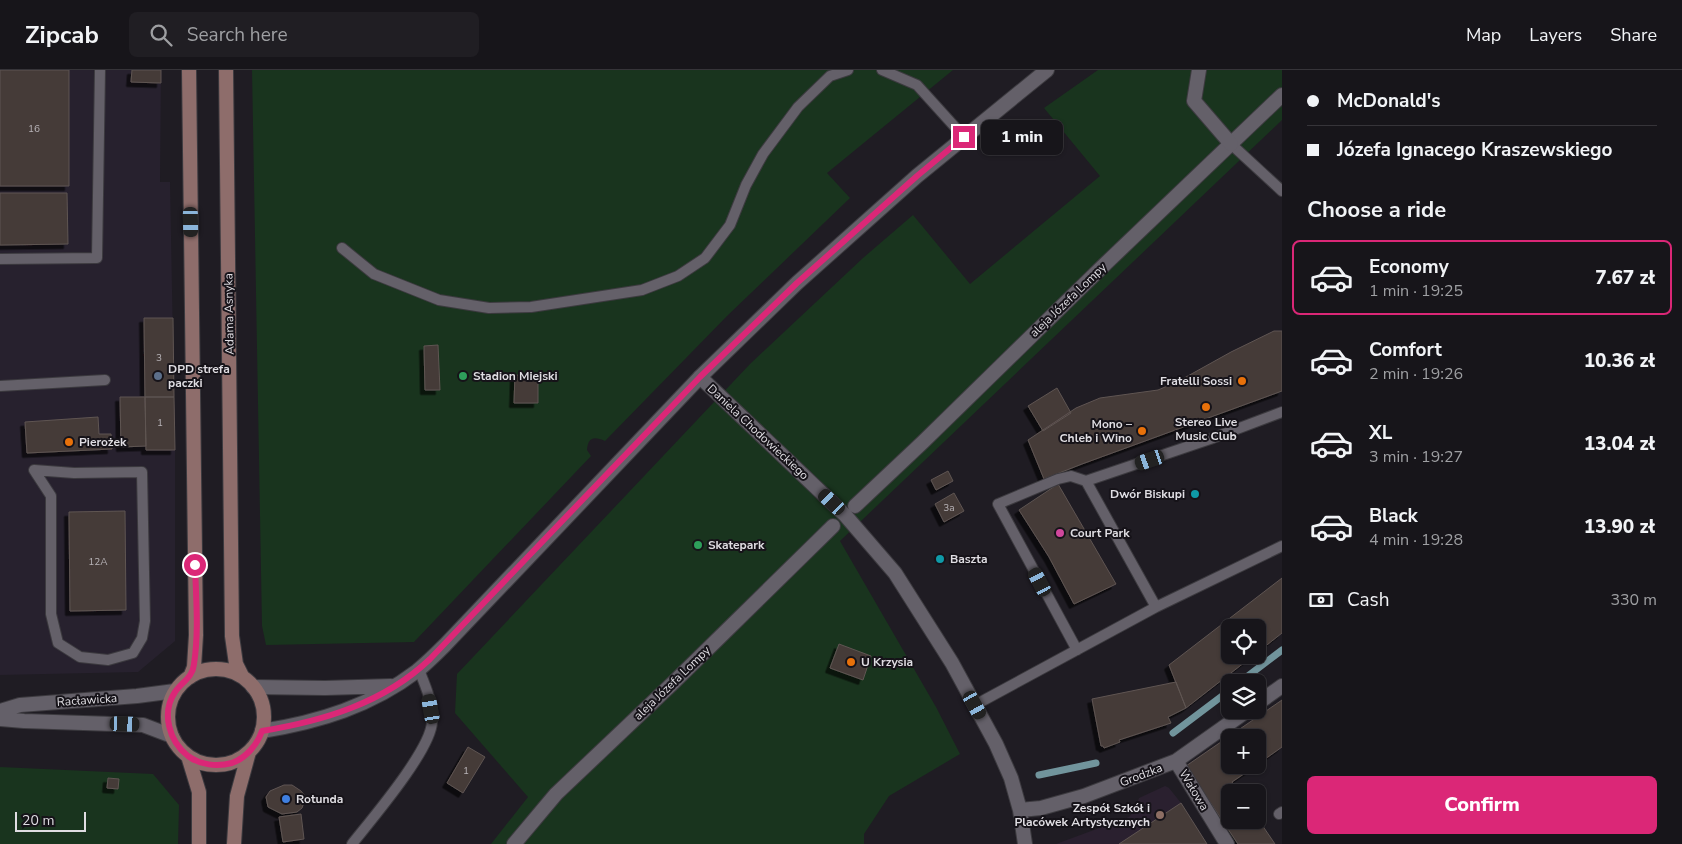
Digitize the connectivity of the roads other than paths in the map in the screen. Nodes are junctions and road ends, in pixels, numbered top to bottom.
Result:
1 (100, 70) edge
2 (189, 70) edge
3 (226, 70) edge
4 (848, 70) edge
5 (882, 70) edge
6 (1199, 70) edge
7 (1039, 72) edge
8 (1282, 95) edge
9 (964, 137) junction
10 (1231, 144) junction
11 (1282, 191) edge
12 (342, 248) dead end
13 (0, 259) edge
14 (700, 377) junction
15 (105, 380) dead end
16 (0, 386) edge
17 (1282, 412) edge
18 (34, 470) joint
19 (1086, 482) junction
20 (854, 506) dead end
21 (833, 526) dead end
22 (1282, 546) edge
23 (1156, 607) junction
24 (1077, 650) junction
25 (419, 670) junction
26 (242, 676) junction
27 (190, 677) junction
28 (394, 686) junction
29 (1282, 686) edge
30 (253, 687) junction
31 (175, 691) junction
32 (1266, 697) edge
33 (975, 705) junction
34 (0, 711) edge
35 (0, 719) edge
36 (1235, 719) edge
37 (262, 731) junction
38 (172, 736) junction
39 (249, 752) junction
40 (188, 756) junction
41 (1176, 761) junction
42 (1020, 810) junction
43 (199, 844) edge
44 (234, 844) edge
45 (352, 844) edge
46 (514, 844) edge
47 (1025, 844) edge
48 (1227, 844) edge

1 - 13 lane
2 - 27 main road
3 - 26 main road, Adama Asnyka
4 - 12 lane
5 - 9 lane
6 - 10 street
7 - 9 street
8 - 10 street, aleja Józefa Lompy
9 - 14 street
10 - 11 lane
10 - 20 street, aleja Józefa Lompy
14 - 25 street
14 - 33 street, Daniela Chodowieckiego
15 - 16 lane
17 - 19 lane
18 - 18 lane
19 - 23 lane
19 - 24 lane
21 - 46 street, aleja Józefa Lompy
22 - 23 lane
23 - 24 lane
24 - 33 lane
25 - 28 street
25 - 45 lane
26 - 27 main road
26 - 30 main road
27 - 31 main road
28 - 30 street
28 - 37 street
29 - 32 street
30 - 37 main road
31 - 34 street, Racławicka
31 - 38 main road
33 - 42 street, Daniela Chodowieckiego
35 - 38 street, Racławicka
36 - 41 street, Grodzka
37 - 39 main road
38 - 40 main road
39 - 40 main road
39 - 44 main road
40 - 43 main road
41 - 42 street, Grodzka
41 - 48 street, Wałowa
42 - 47 street, Daniela Chodowieckiego

